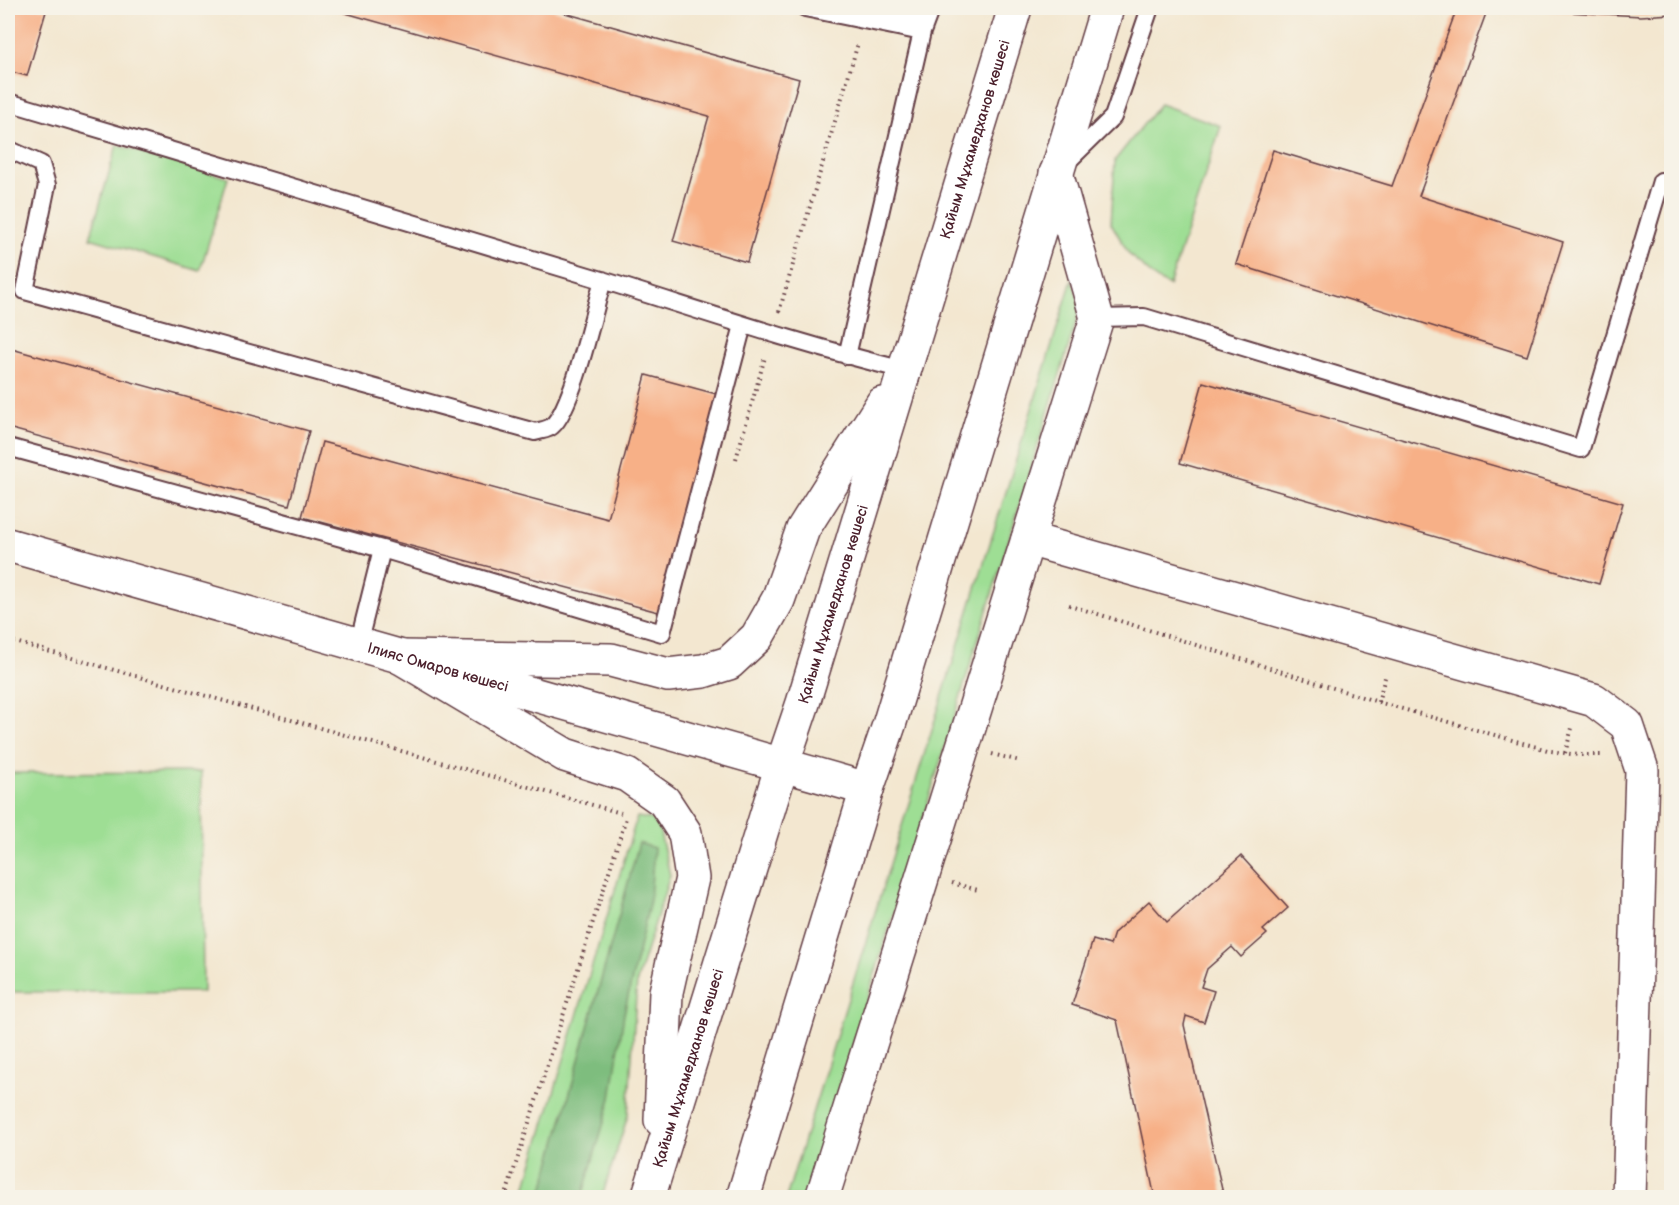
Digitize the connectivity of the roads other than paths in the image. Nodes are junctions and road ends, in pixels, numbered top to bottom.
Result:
1 (805, 8) edge
2 (868, 8) edge
3 (1015, 8) edge
4 (1107, 8) edge
5 (1150, 8) edge
6 (926, 20) edge
7 (8, 102) edge
8 (8, 149) edge
9 (1056, 173) junction
10 (1661, 181) dead end
11 (603, 280) junction
12 (1097, 318) junction
13 (743, 325) junction
14 (847, 356) junction
15 (904, 370) junction
16 (8, 447) edge
17 (1028, 539) junction
18 (8, 545) edge
19 (382, 549) junction
20 (358, 645) junction
21 (400, 657) junction
22 (782, 765) junction
23 (867, 789) junction
24 (659, 1164) junction
25 (648, 1197) edge
26 (743, 1197) edge
27 (822, 1197) edge
28 (1629, 1197) edge

1 - 6 lane
2 - 6 lane
3 - 15 main road, Қайым Мұхамедханов көшесі
4 - 9 main road
5 - 9 lane
6 - 14 lane
7 - 11 lane
8 - 11 lane
9 - 12 main road
9 - 23 main road
10 - 12 lane
11 - 13 lane
12 - 17 main road
13 - 14 lane
13 - 19 lane
14 - 15 lane
15 - 21 main road
15 - 22 main road, Қайым Мұхамедханов көшесі
16 - 19 lane
17 - 27 main road
17 - 28 main road
18 - 20 main road, Ілияс Омаров көшесі
19 - 20 lane
20 - 21 main road, Ілияс Омаров көшесі
21 - 22 main road, Ілияс Омаров көшесі
21 - 24 main road
22 - 23 main road, Ілияс Омаров көшесі
22 - 24 main road, Қайым Мұхамедханов көшесі
23 - 26 main road
24 - 25 main road, Қайым Мұхамедханов көшесі

